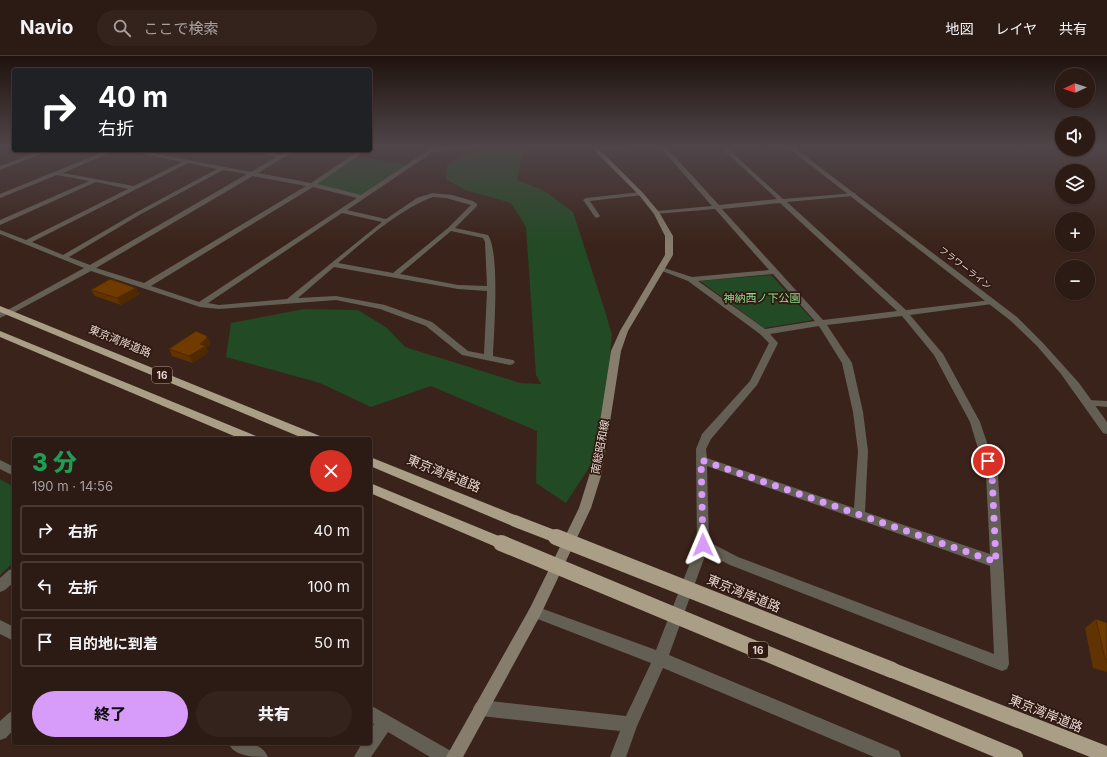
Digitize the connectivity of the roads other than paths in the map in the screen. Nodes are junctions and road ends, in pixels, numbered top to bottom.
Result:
1 (42, 179) edge
2 (83, 179) edge
3 (153, 179) edge
4 (202, 179) edge
5 (244, 179) edge
6 (278, 179) edge
7 (321, 179) edge
8 (389, 179) edge
9 (626, 179) edge
10 (691, 179) edge
11 (758, 179) edge
12 (833, 179) edge
13 (94, 181) junction
14 (312, 185) junction
15 (135, 188) junction
16 (641, 194) junction
17 (853, 194) junction
18 (0, 196) edge
19 (362, 197) junction
20 (783, 201) junction
21 (717, 207) junction
22 (342, 212) junction
23 (657, 213) junction
24 (597, 216) dead end
25 (387, 221) junction
26 (0, 223) edge
27 (450, 229) junction
28 (0, 232) edge
29 (27, 242) junction
30 (64, 257) junction
31 (334, 264) junction
32 (90, 268) junction
33 (661, 269) junction
34 (774, 272) junction
35 (394, 276) junction
36 (691, 279) junction
37 (145, 286) junction
38 (491, 289) junction
39 (290, 301) junction
40 (992, 302) junction
41 (200, 305) junction
42 (3, 312) edge
43 (904, 313) junction
44 (821, 323) junction
45 (762, 332) junction
46 (0, 334) edge
47 (488, 358) junction
48 (510, 362) dead end
49 (1089, 403) junction
50 (1107, 404) edge
51 (1107, 430) edge
52 (247, 437) edge
53 (311, 437) edge
54 (701, 460) junction
55 (372, 462) edge
56 (0, 464) edge
57 (12, 471) edge
58 (372, 489) edge
59 (859, 515) junction
60 (703, 545) junction
61 (996, 562) junction
62 (12, 576) edge
63 (0, 586) edge
64 (535, 612) junction
65 (0, 627) edge
66 (12, 633) edge
67 (660, 659) junction
68 (481, 708) junction
69 (372, 714) edge
70 (12, 720) edge
71 (385, 722) junction
72 (630, 724) junction
73 (0, 732) edge
74 (372, 742) edge
75 (239, 745) edge
76 (370, 745) edge
77 (1107, 755) edge
78 (260, 757) edge
79 (362, 757) edge
80 (445, 757) edge
81 (454, 757) edge
82 (618, 757) edge
83 (893, 757) edge
84 (1015, 757) edge

1 - 18 street
2 - 13 street
3 - 15 street
4 - 30 street
5 - 32 street
6 - 14 street
7 - 14 street
8 - 19 street
9 - 16 main road, 南総昭和線
10 - 21 street
11 - 20 street
12 - 17 street, フラワーライン
13 - 15 street
13 - 26 street
14 - 19 street
14 - 37 street
15 - 29 street
16 - 23 main road, 南総昭和線
16 - 24 street
17 - 20 street
17 - 40 street, フラワーライン
19 - 22 street
20 - 21 street
20 - 43 street
21 - 23 street
21 - 34 street
22 - 25 street
22 - 41 street
23 - 33 main road, 南総昭和線
25 - 27 street
25 - 31 street
27 - 35 street
27 - 38 street
28 - 29 street
29 - 30 street
30 - 32 street
31 - 35 street
31 - 39 street
32 - 37 street
32 - 42 street
33 - 36 street
33 - 64 main road, 南総昭和線
34 - 36 street
34 - 44 street
35 - 38 street
36 - 45 street
37 - 41 street
38 - 47 street
39 - 41 street
39 - 47 street
40 - 43 street
40 - 49 street, フラワーライン
42 - 53 highway, 東京湾岸道路 / 16
43 - 44 street
43 - 61 street
44 - 45 street
44 - 59 street
45 - 54 street
46 - 52 highway, 16
47 - 48 street
49 - 50 street
49 - 51 street, フラワーライン
54 - 59 street
54 - 60 street
55 - 77 highway, 東京湾岸道路, bridge
56 - 57 street
58 - 84 highway, 16, bridge
59 - 61 street
60 - 61 street
60 - 67 street
62 - 63 street
64 - 67 street
64 - 68 main road, 南総昭和線
65 - 66 street
67 - 72 street
67 - 83 street
68 - 72 street
68 - 81 main road, 南総昭和線
69 - 71 street
70 - 73 street
71 - 74 street
71 - 80 street
72 - 82 street
75 - 78 street
76 - 79 street

